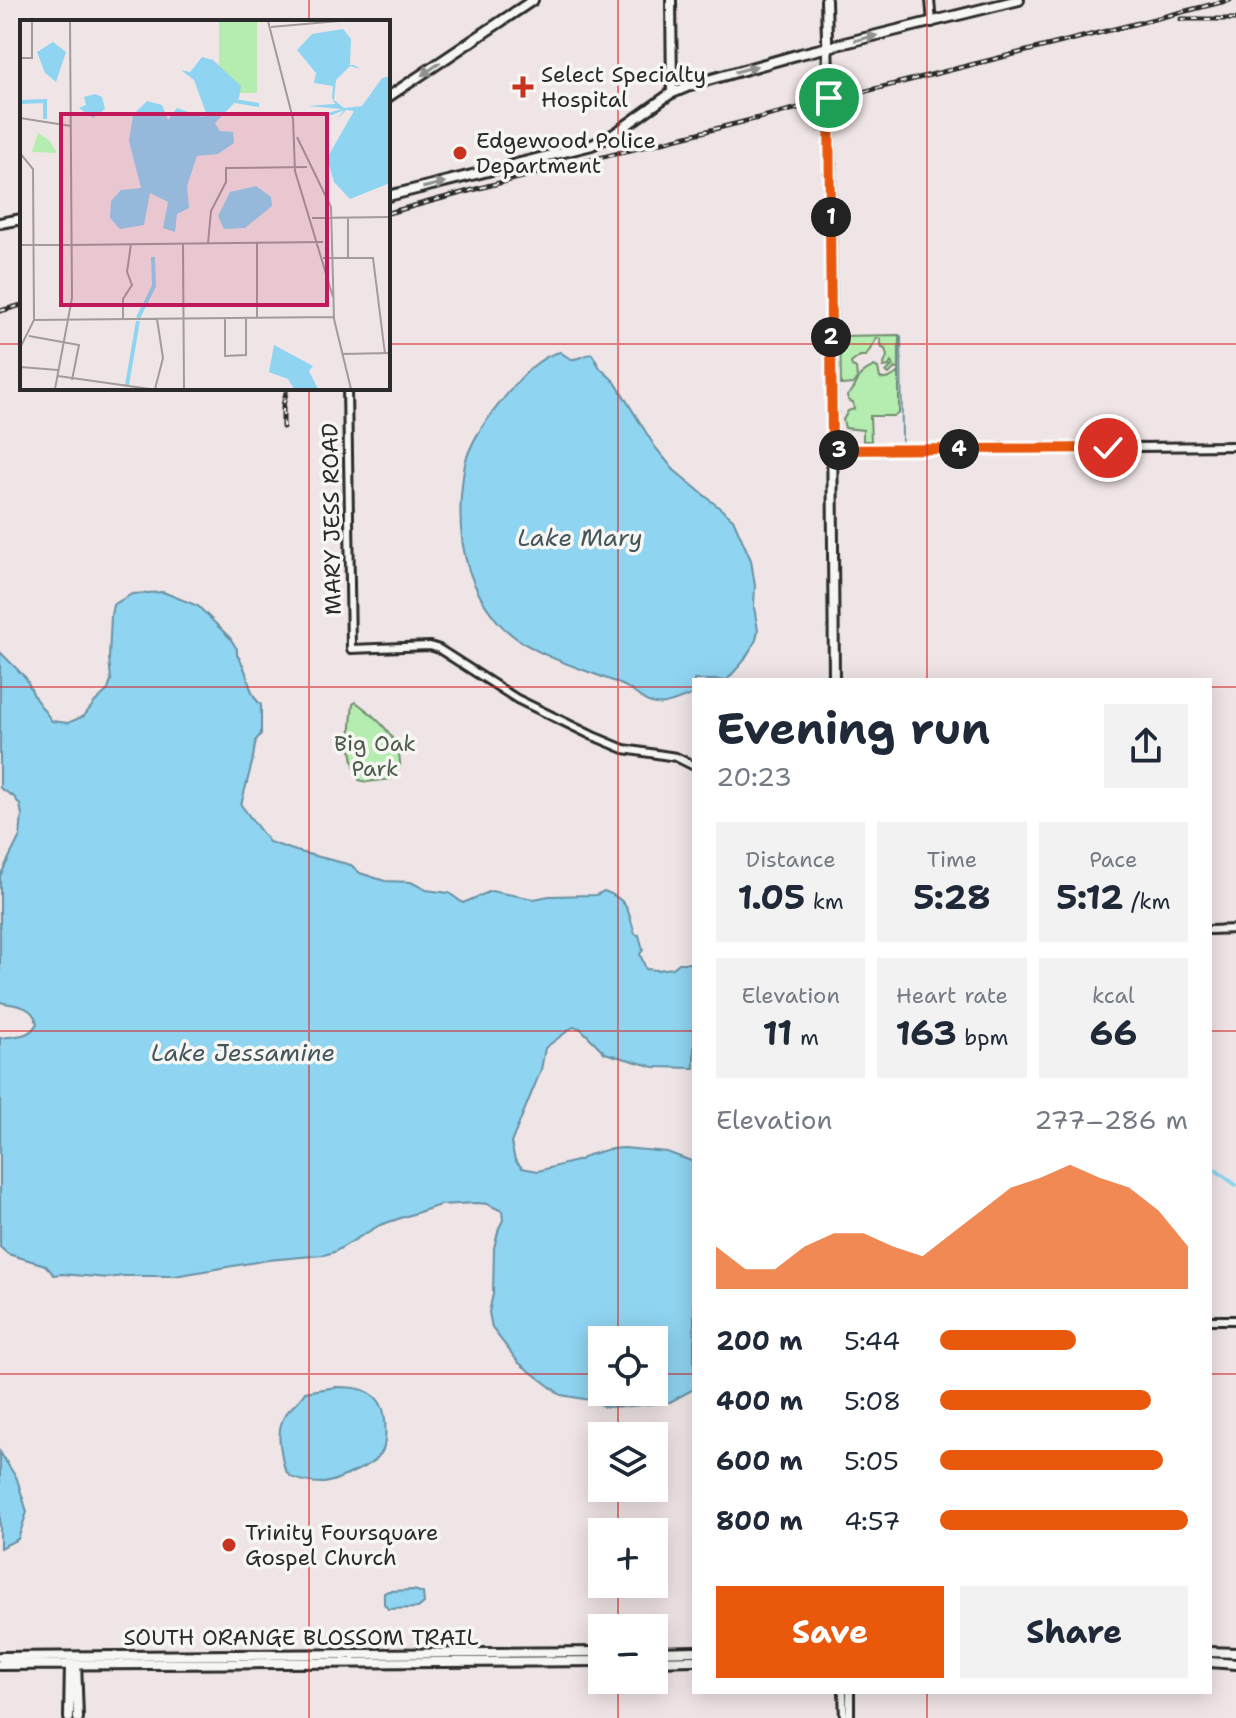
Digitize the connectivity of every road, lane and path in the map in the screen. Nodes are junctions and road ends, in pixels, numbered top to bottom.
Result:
1 (533, 0) edge
2 (671, 0) edge
3 (826, 0) edge
4 (930, 0) edge
5 (1019, 0) edge
6 (932, 23) junction
7 (827, 48) junction
8 (672, 93) junction
9 (390, 96) edge
10 (390, 196) edge
11 (20, 219) edge
12 (0, 223) edge
13 (347, 390) edge
14 (1236, 446) edge
15 (832, 450) junction
16 (834, 678) edge
17 (692, 765) edge
18 (1236, 929) edge
19 (1212, 930) edge
20 (1212, 1320) edge
21 (1236, 1320) edge
22 (692, 1651) edge
23 (588, 1652) edge
24 (668, 1652) edge
25 (1212, 1652) edge
26 (479, 1653) junction
27 (1236, 1653) edge
28 (295, 1655) junction
29 (315, 1655) junction
30 (0, 1657) edge
31 (692, 1660) edge
32 (588, 1661) edge
33 (668, 1661) edge
34 (73, 1662) junction
35 (470, 1662) junction
36 (1212, 1662) edge
37 (284, 1663) junction
38 (303, 1663) junction
39 (1236, 1664) edge
40 (0, 1665) edge
41 (843, 1694) edge
42 (850, 1694) edge
43 (69, 1718) edge
44 (78, 1718) edge
45 (844, 1718) edge
46 (850, 1718) edge

1 -> 9 main road
2 - 8 main road
3 - 7 main road
4 - 6 street
5 - 6 main road
7 -> 6 main road
8 -> 7 main road
7 - 15 main road
10 -> 8 main road
11 - 12 main road
13 - 17 street, MARY JESS ROAD
14 - 15 street
15 - 16 main road
18 - 19 street
20 - 21 street
22 - 24 main road
23 - 26 main road, SOUTH ORANGE BLOSSOM TRAIL
25 - 27 main road
26 - 29 main road, SOUTH ORANGE BLOSSOM TRAIL
26 - 35 main road
28 - 29 main road, SOUTH ORANGE BLOSSOM TRAIL
28 - 34 main road, SOUTH ORANGE BLOSSOM TRAIL
28 - 37 main road
29 - 38 main road
30 - 34 main road, SOUTH ORANGE BLOSSOM TRAIL
31 - 33 main road
32 - 35 main road, SOUTH ORANGE BLOSSOM TRAIL
34 - 37 main road, SOUTH ORANGE BLOSSOM TRAIL
34 - 40 main road, SOUTH ORANGE BLOSSOM TRAIL
34 - 43 main road
34 - 44 main road
35 - 38 main road, SOUTH ORANGE BLOSSOM TRAIL
36 - 39 main road
37 - 38 main road, SOUTH ORANGE BLOSSOM TRAIL
41 - 45 street
42 - 46 street

